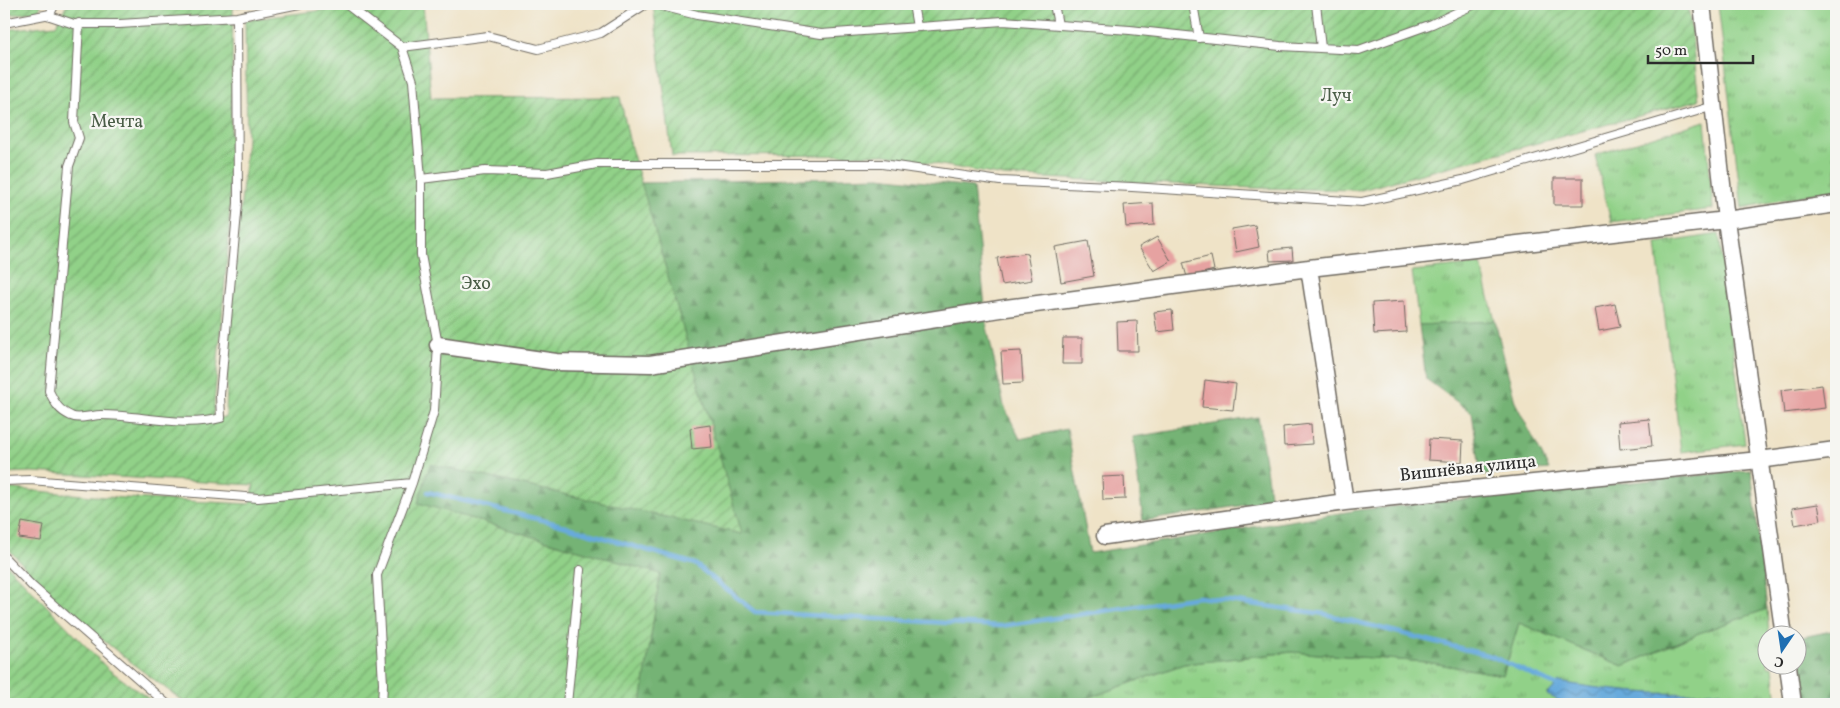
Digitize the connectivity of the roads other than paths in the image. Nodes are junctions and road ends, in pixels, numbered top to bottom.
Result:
1 (55, 4) edge
2 (299, 4) edge
3 (346, 4) edge
4 (646, 4) edge
5 (654, 4) edge
6 (913, 4) edge
7 (1054, 4) edge
8 (1192, 4) edge
9 (1316, 4) edge
10 (1474, 4) edge
11 (1702, 4) edge
12 (47, 15) junction
13 (237, 17) junction
14 (4, 23) edge
15 (79, 23) junction
16 (1058, 25) junction
17 (917, 27) junction
18 (1199, 38) junction
19 (402, 47) junction
20 (1321, 48) junction
21 (1714, 106) junction
22 (421, 179) junction
23 (1836, 204) edge
24 (1726, 220) junction
25 (1309, 268) junction
26 (438, 345) junction
27 (1836, 450) edge
28 (1759, 460) junction
29 (4, 481) edge
30 (412, 483) junction
31 (1345, 502) junction
32 (1105, 536) dead end
33 (4, 557) edge
34 (580, 570) dead end
35 (1783, 626) edge
36 (1790, 676) edge
37 (168, 704) edge
38 (382, 704) edge
39 (567, 704) edge
40 (1794, 704) edge

1 - 12 lane
2 - 13 lane
3 - 19 lane
4 - 19 lane
5 - 17 lane
6 - 17 lane
7 - 16 lane
8 - 18 lane
9 - 20 lane
10 - 20 lane
11 - 21 street
12 - 14 lane
12 - 15 lane
13 - 15 lane
13 - 15 lane
16 - 17 lane
16 - 18 lane
18 - 20 lane
19 - 22 lane
21 - 22 lane
21 - 24 street
22 - 26 lane
23 - 24 street
24 - 25 street
24 - 28 street
25 - 26 street
25 - 31 street
26 - 30 lane
27 - 28 street, Вишнёвая улица
28 - 31 street, Вишнёвая улица
28 - 35 street
29 - 30 lane
30 - 38 lane
31 - 32 street, Вишнёвая улица
33 - 37 lane
34 - 39 lane
36 - 40 street

